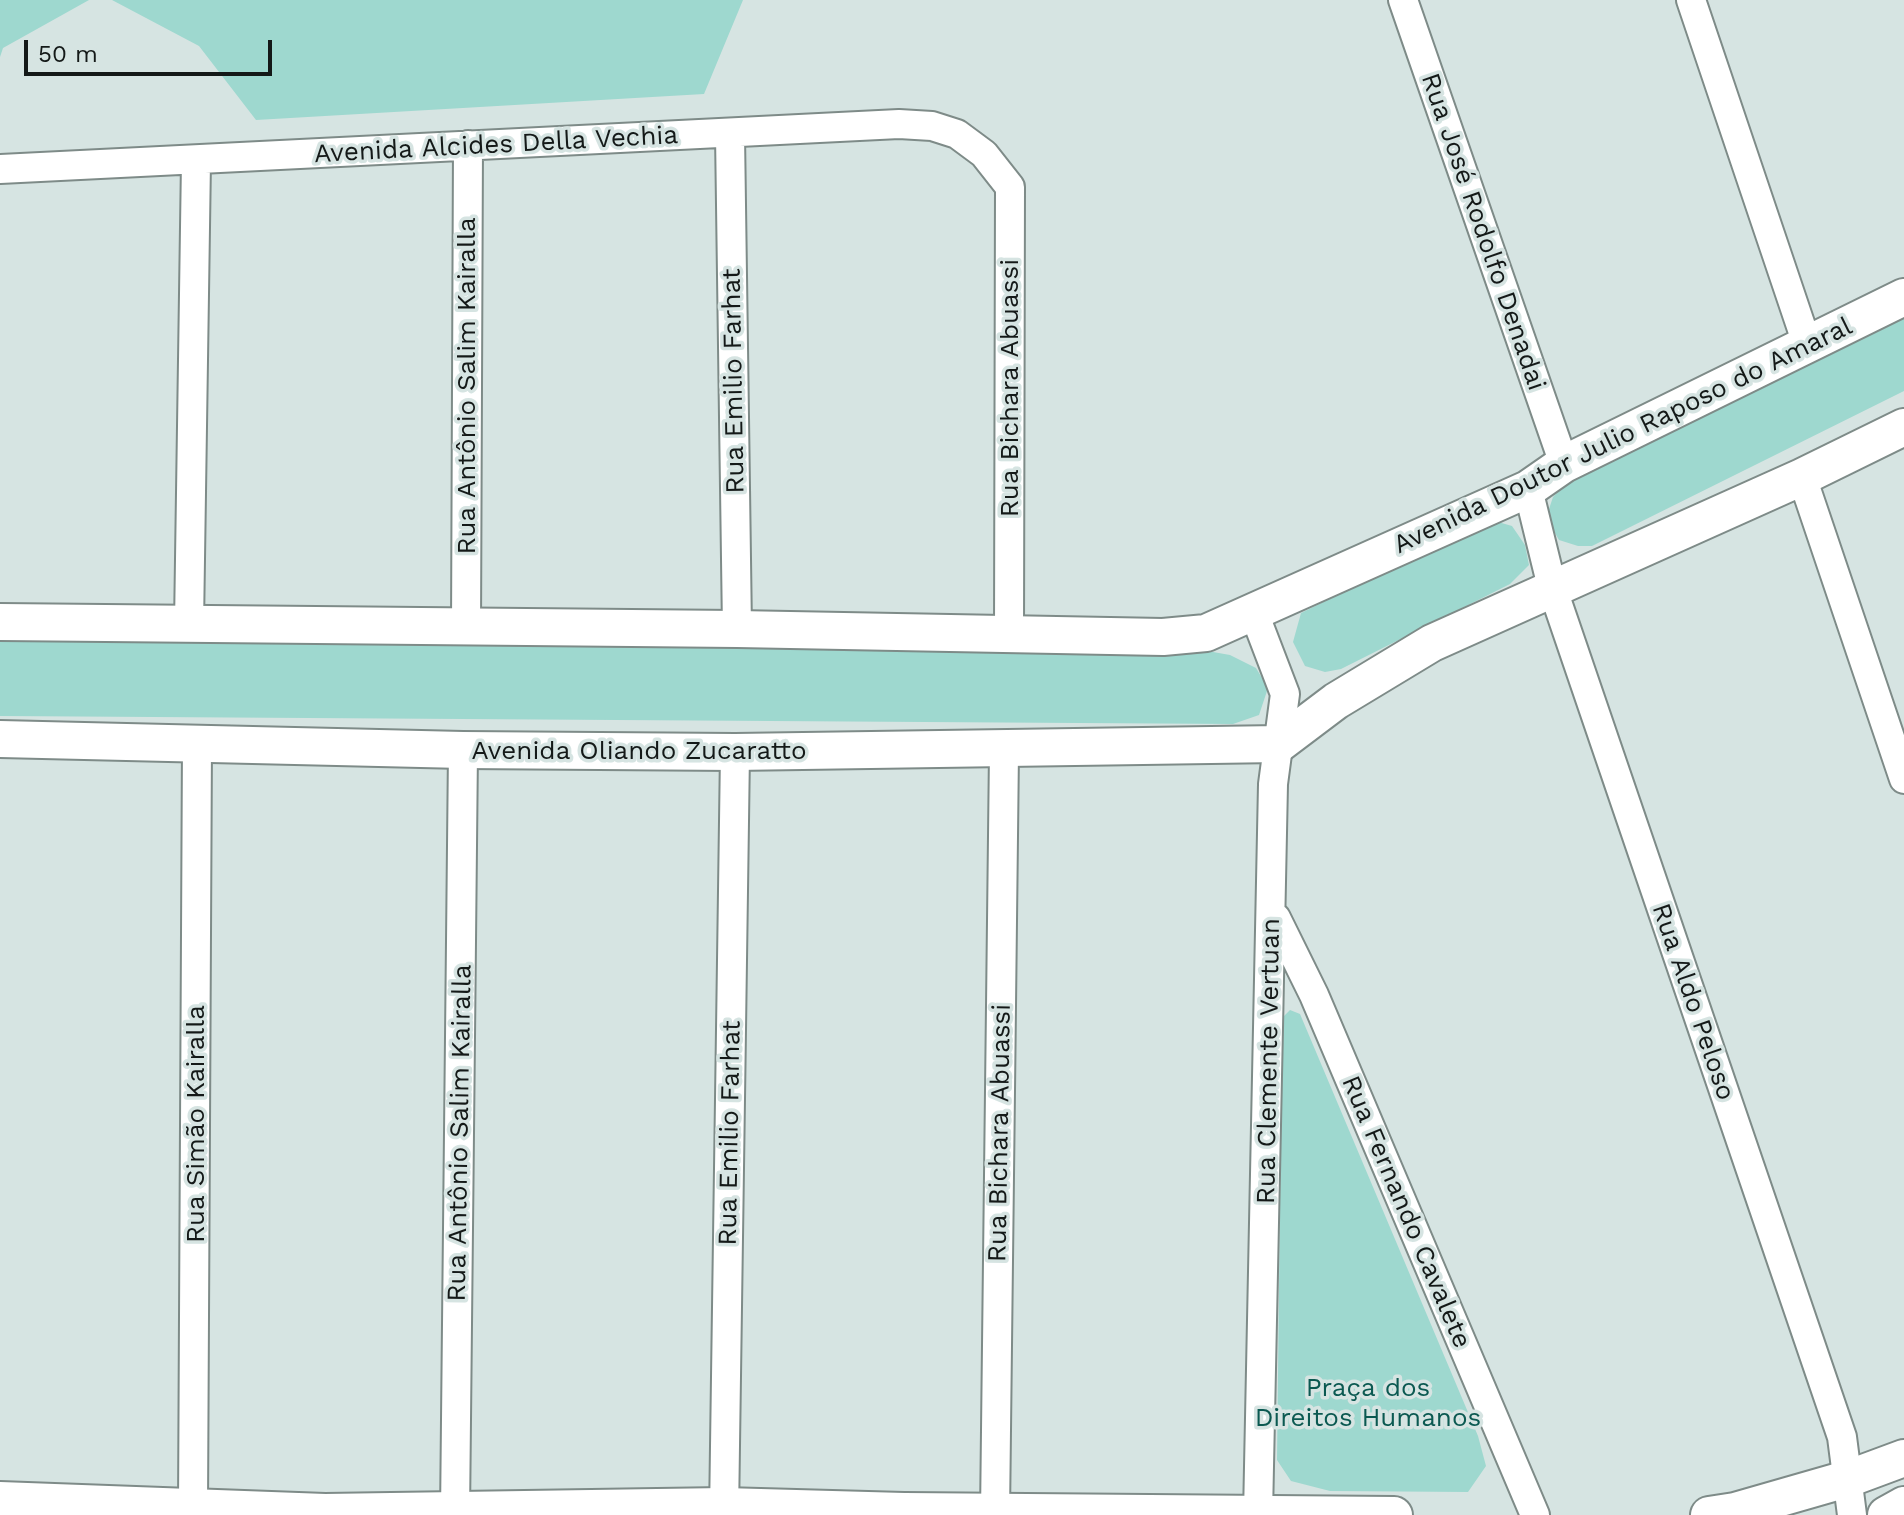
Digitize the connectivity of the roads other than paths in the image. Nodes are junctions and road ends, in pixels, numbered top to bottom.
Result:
1 (1403, 0) edge
2 (1691, 0) edge
3 (730, 134) junction
4 (468, 145) junction
5 (984, 154) joint
6 (196, 161) junction
7 (0, 169) edge
8 (1904, 297) edge
9 (1807, 344) junction
10 (1904, 427) edge
11 (1564, 464) junction
12 (1802, 477) junction
13 (1528, 489) junction
14 (1552, 587) junction
15 (1254, 613) junction
16 (0, 622) edge
17 (189, 625) junction
18 (466, 627) junction
19 (737, 629) junction
20 (1009, 632) junction
21 (0, 739) edge
22 (197, 743) junction
23 (1279, 744) junction
24 (463, 750) junction
25 (1004, 751) junction
26 (735, 752) junction
27 (1904, 779) edge
28 (1273, 912) junction
29 (1904, 1458) edge
30 (1850, 1478) junction
31 (0, 1500) edge
32 (1904, 1505) edge
33 (193, 1506) junction
34 (724, 1510) edge
35 (455, 1513) edge
36 (995, 1514) edge
37 (1258, 1514) edge
38 (1394, 1515) edge
39 (1535, 1515) edge
40 (1709, 1515) edge
41 (1852, 1515) edge
42 (1886, 1515) edge

1 - 11 street, Rua José Rodolfo Denadai
2 - 9 street
3 - 4 street, Avenida Alcides Della Vechia
3 - 5 street, Avenida Alcides Della Vechia
3 - 19 street, Rua Emilio Farhat
4 - 6 street, Avenida Alcides Della Vechia
4 - 18 street, Rua Antônio Salim Kairalla
5 - 20 street, Rua Bichara Abuassi
6 - 7 street, Avenida Alcides Della Vechia
6 - 17 street
8 - 9 street, Avenida Doutor Julio Raposo do Amaral
9 - 11 street, Avenida Doutor Julio Raposo do Amaral
10 - 12 street
11 - 13 street, Avenida Doutor Julio Raposo do Amaral
12 - 14 street
12 - 27 street
13 - 14 street, Rua Aldo Peloso
13 - 15 street, Avenida Doutor Julio Raposo do Amaral
14 - 23 street
14 - 30 street, Rua Aldo Peloso
15 - 20 street
15 - 23 street, Rua Clemente Vertuan
16 - 17 street
17 - 18 street
18 - 19 street
19 - 20 street
21 - 22 street, Avenida Oliando Zucaratto
22 - 24 street, Avenida Oliando Zucaratto
22 - 33 street, Rua Simão Kairalla
23 - 25 street, Avenida Oliando Zucaratto
23 - 28 street, Rua Clemente Vertuan
24 - 26 street, Avenida Oliando Zucaratto
24 - 35 street, Rua Antônio Salim Kairalla
25 - 26 street, Avenida Oliando Zucaratto
25 - 36 street, Rua Bichara Abuassi
26 - 34 street, Rua Emilio Farhat
28 - 37 street, Rua Clemente Vertuan
28 - 39 street, Rua Fernando Cavalete
29 - 30 street
30 - 40 street
30 - 41 street, Rua Aldo Peloso
31 - 33 street
32 - 42 street
33 - 35 street
34 - 35 street
34 - 36 street
36 - 37 street
37 - 38 street

